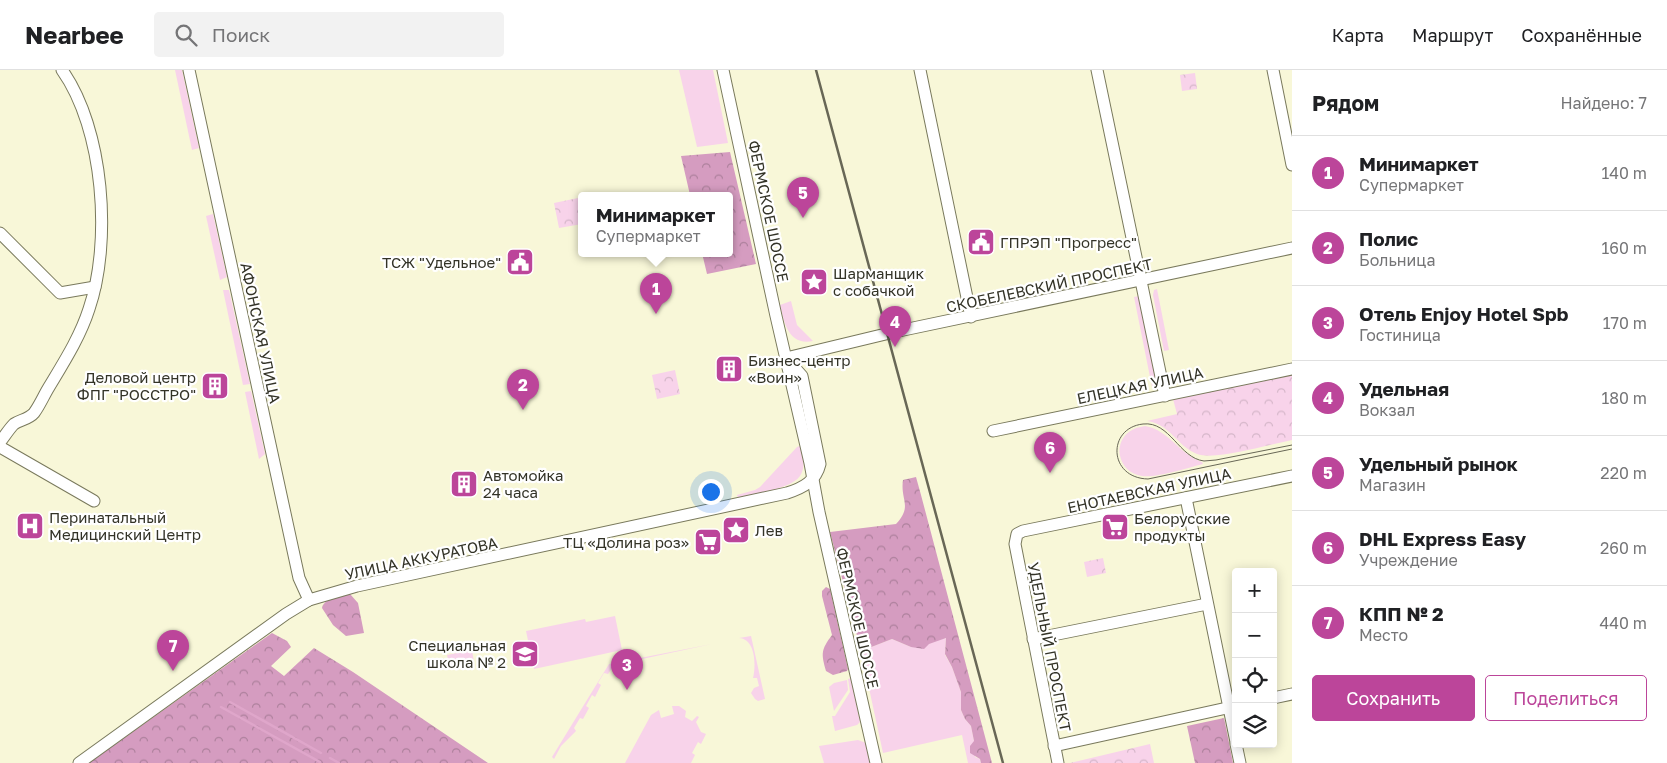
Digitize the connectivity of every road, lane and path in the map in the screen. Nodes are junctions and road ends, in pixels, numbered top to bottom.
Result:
1 (62, 70) edge
2 (189, 70) edge
3 (723, 70) edge
4 (920, 70) edge
5 (1097, 70) edge
6 (1273, 70) edge
7 (1292, 165) edge
8 (0, 233) edge
9 (1292, 248) edge
10 (1141, 281) junction
11 (95, 287) junction
12 (971, 317) junction
13 (813, 352) junction
14 (786, 358) junction
15 (1292, 369) edge
16 (802, 376) junction
17 (1165, 396) junction
18 (993, 431) dead end
19 (0, 442) edge
20 (0, 448) edge
21 (1292, 476) edge
22 (812, 480) junction
23 (1186, 498) junction
24 (94, 501) dead end
25 (1016, 537) joint
26 (309, 600) junction
27 (1207, 604) junction
28 (1034, 639) junction
29 (1292, 694) edge
30 (1277, 697) edge
31 (1232, 707) edge
32 (1054, 746) junction
33 (1237, 748) edge
34 (79, 763) edge
35 (876, 763) edge
36 (1058, 763) edge
37 (1240, 763) edge

1 - 11 street
2 - 26 street, АФОНСКАЯ УЛИЦА
3 - 14 street, ФЕРМСКОЕ ШОССЕ
4 - 12 street
5 - 10 street
6 - 7 street
8 - 11 street
9 - 10 street, СКОБЕЛЕВСКИЙ ПРОСПЕКТ
10 - 12 street, СКОБЕЛЕВСКИЙ ПРОСПЕКТ
10 - 17 street
11 - 19 street
12 - 13 street, СКОБЕЛЕВСКИЙ ПРОСПЕКТ
13 - 14 street, СКОБЕЛЕВСКИЙ ПРОСПЕКТ
13 - 16 street
14 - 16 street, ФЕРМСКОЕ ШОССЕ
14 - 22 street, ФЕРМСКОЕ ШОССЕ
15 - 17 street, ЕЛЕЦКАЯ УЛИЦА
16 - 22 street, ФЕРМСКОЕ ШОССЕ
17 - 18 street, ЕЛЕЦКАЯ УЛИЦА
20 - 24 street
21 - 23 street, ЕНОТАЕВСКАЯ УЛИЦА
22 - 26 street, УЛИЦА АККУРАТОВА
22 - 35 street, ФЕРМСКОЕ ШОССЕ
23 - 25 street, ЕНОТАЕВСКАЯ УЛИЦА
23 - 27 street
25 - 28 street, УДЕЛЬНЫЙ ПРОСПЕКТ
26 - 34 street, УЛИЦА АККУРАТОВА
27 - 28 street
27 - 31 street
28 - 32 street, УДЕЛЬНЫЙ ПРОСПЕКТ
29 - 30 street
31 - 32 street
32 - 36 street, УДЕЛЬНЫЙ ПРОСПЕКТ
33 - 37 street

